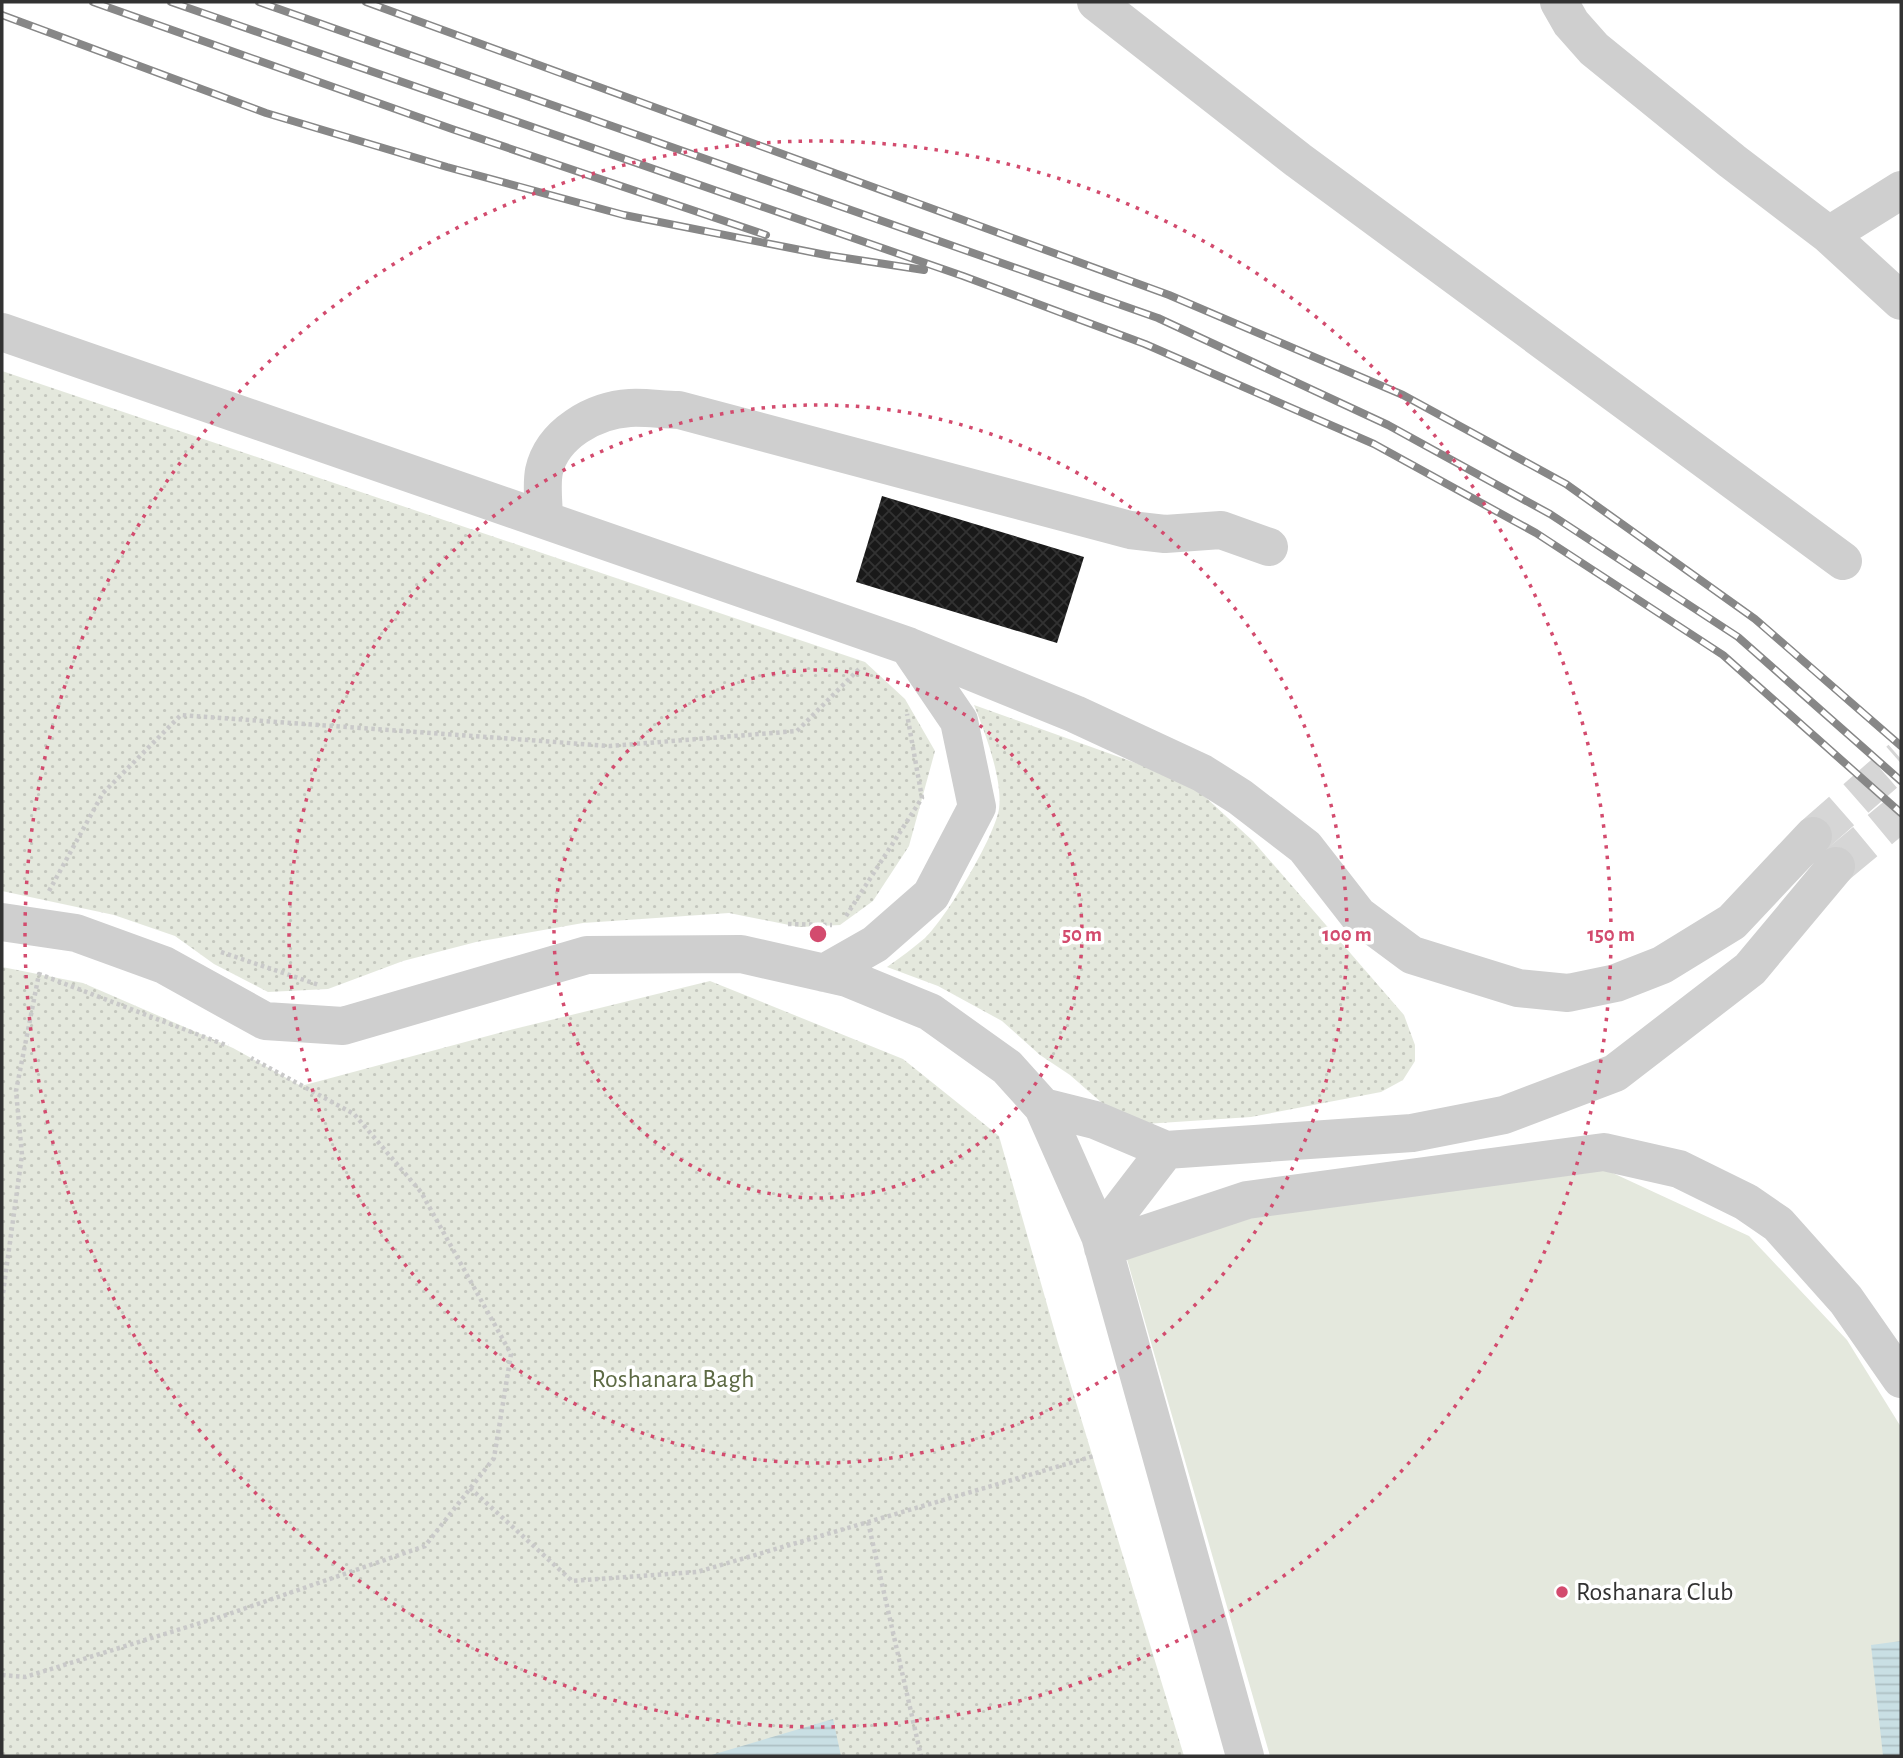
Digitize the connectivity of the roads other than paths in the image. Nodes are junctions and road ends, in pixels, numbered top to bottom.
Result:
1 (1096, 2) edge
2 (1559, 2) edge
3 (1901, 190) edge
4 (1829, 235) junction
5 (1901, 301) edge
6 (2, 332) edge
7 (544, 520) junction
8 (1269, 547) dead end
9 (1843, 561) dead end
10 (908, 646) junction
11 (1813, 836) tunnel mouth
12 (1836, 866) tunnel mouth
13 (2, 922) edge
14 (824, 973) junction
15 (1043, 1107) junction
16 (1166, 1150) junction
17 (1101, 1242) junction
18 (1901, 1379) edge
19 (1245, 1756) edge

1 - 9 street
2 - 4 street
3 - 4 street
4 - 5 street
6 - 7 street
7 - 8 street
7 - 10 street
10 - 11 street
10 - 14 street
12 - 16 street
13 - 14 street
14 - 15 street
15 - 16 street
15 - 17 street
16 - 17 street
17 - 18 street
17 - 19 street

